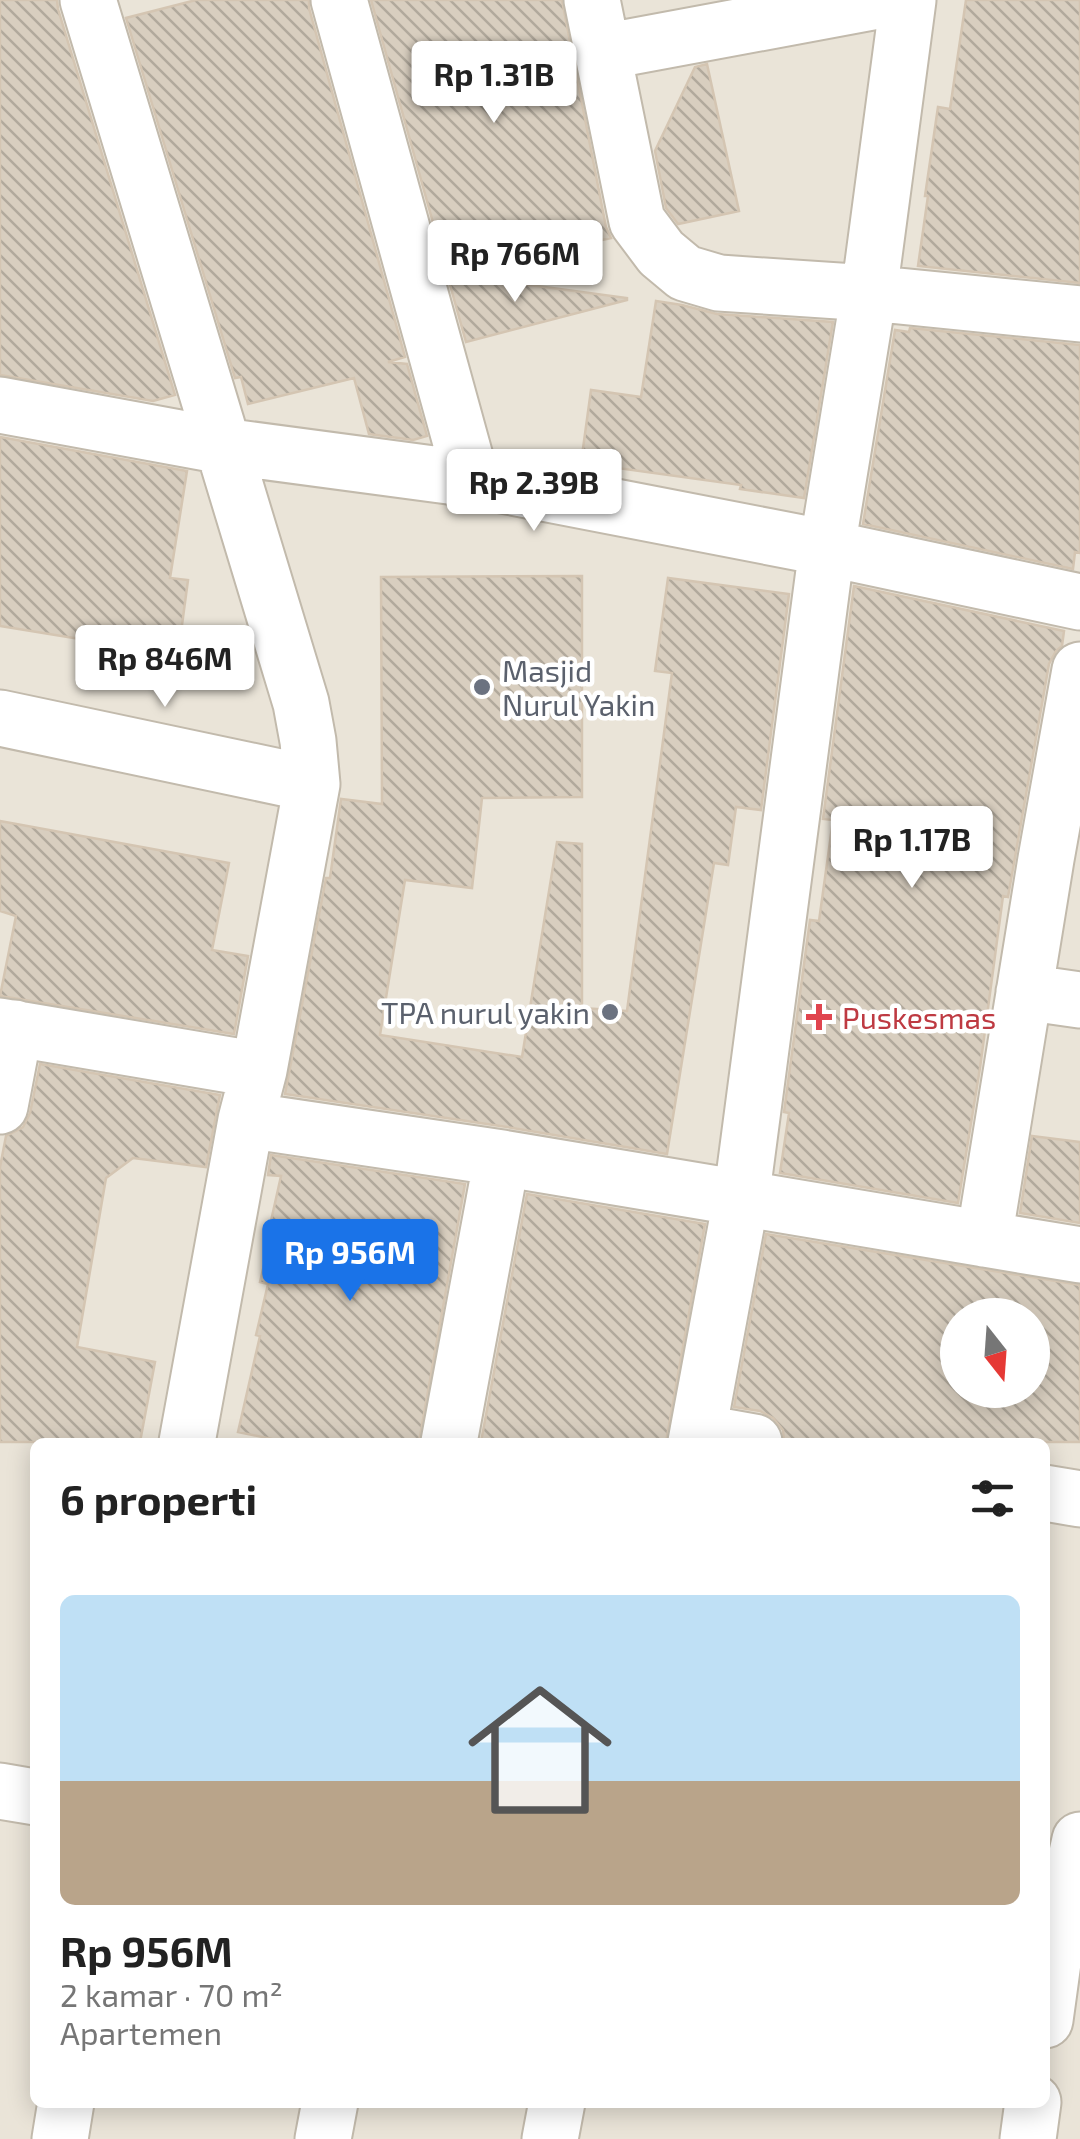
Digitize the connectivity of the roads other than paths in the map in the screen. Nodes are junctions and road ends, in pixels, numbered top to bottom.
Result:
1 (88, 0) edge
2 (339, 0) edge
3 (883, 0) edge
4 (908, 0) edge
5 (598, 26) edge
6 (869, 293) junction
7 (1080, 314) edge
8 (0, 405) edge
9 (223, 446) junction
10 (471, 479) junction
11 (827, 548) junction
12 (1080, 602) edge
13 (1080, 670) edge
14 (0, 718) edge
15 (312, 784) junction
16 (1063, 861) edge
17 (1024, 992) junction
18 (1080, 1000) edge
19 (8, 1027) edge
20 (252, 1095) junction
21 (0, 1106) edge
22 (502, 1158) junction
23 (741, 1200) junction
24 (984, 1239) junction
25 (1080, 1255) edge
26 (697, 1437) edge
27 (189, 1438) edge
28 (451, 1438) edge
29 (1050, 1494) edge
30 (1080, 1499) edge
31 (0, 1791) edge
32 (30, 1796) edge
33 (1080, 1840) edge
34 (1059, 1963) edge
35 (1050, 2000) edge
36 (65, 2108) edge
37 (329, 2108) edge
38 (556, 2108) edge
39 (1032, 2108) edge
40 (60, 2139) edge
41 (323, 2139) edge
42 (550, 2139) edge
43 (1028, 2139) edge

1 - 9 street
2 - 10 street
3 - 5 street
4 - 6 street
5 - 6 street
6 - 7 street
6 - 11 street
8 - 9 street
9 - 10 street
9 - 15 street
10 - 11 street
11 - 12 street
11 - 23 street
13 - 16 street
14 - 15 street
15 - 20 street
16 - 17 street
17 - 18 street
17 - 24 street
19 - 20 street
19 - 21 street
20 - 22 street
20 - 27 street
22 - 23 street
22 - 28 street
23 - 24 street
23 - 26 street
24 - 25 street
29 - 30 street
31 - 32 street
33 - 34 street
34 - 35 street
36 - 40 street
37 - 41 street
38 - 42 street
39 - 43 street

